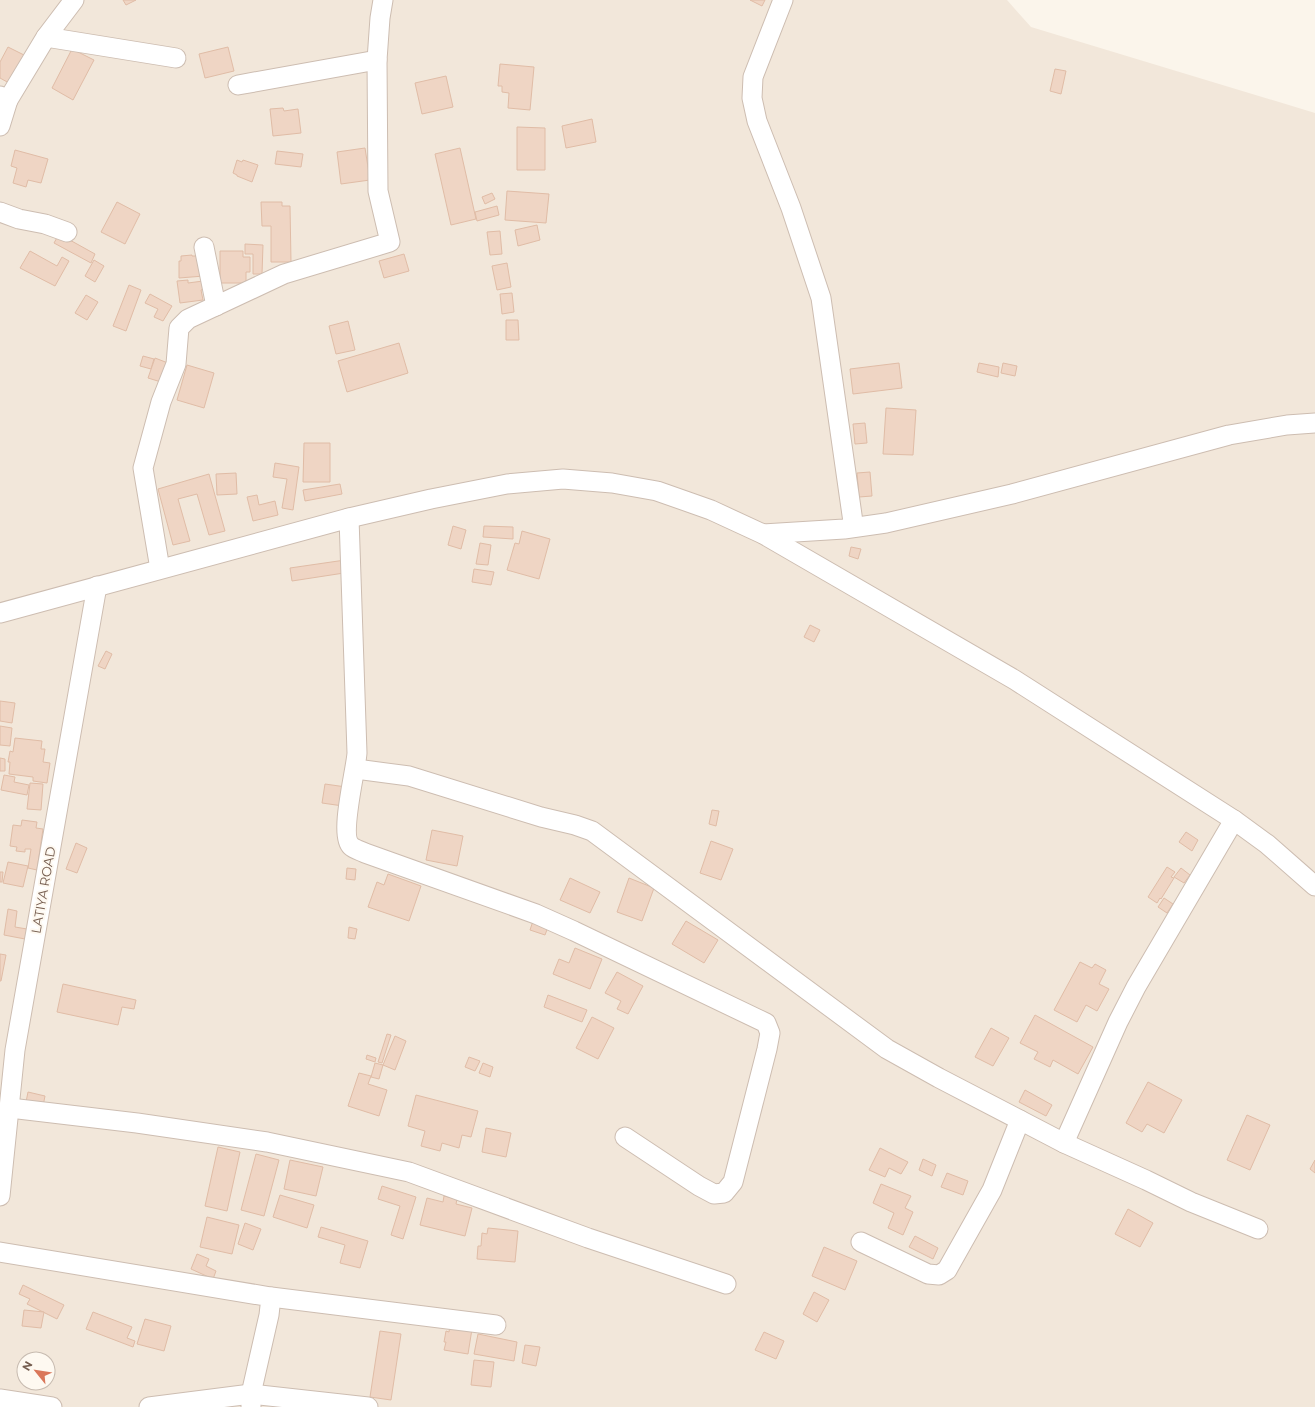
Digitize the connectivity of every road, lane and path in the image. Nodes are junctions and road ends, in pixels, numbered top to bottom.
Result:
1 (74, 0) edge
2 (384, 0) edge
3 (783, 0) edge
4 (46, 37) junction
5 (176, 58) dead end
6 (377, 60) junction
7 (238, 85) dead end
8 (4, 98) edge
9 (0, 126) edge
10 (0, 212) edge
11 (67, 232) dead end
12 (204, 247) dead end
13 (216, 306) junction
14 (1315, 423) edge
15 (349, 518) junction
16 (853, 522) dead end
17 (763, 534) junction
18 (160, 569) junction
19 (97, 586) junction
20 (0, 613) edge
21 (356, 769) junction
22 (1234, 820) junction
23 (1315, 886) edge
24 (6, 1115) edge
25 (1020, 1120) junction
26 (625, 1136) dead end
27 (1064, 1143) junction
28 (0, 1196) edge
29 (1258, 1228) dead end
30 (861, 1242) dead end
31 (0, 1252) edge
32 (726, 1284) dead end
33 (271, 1297) junction
34 (496, 1325) dead end
35 (0, 1399) edge
36 (251, 1400) edge
37 (52, 1407) edge
38 (149, 1407) edge
39 (368, 1407) edge

1 - 4 street
2 - 6 street
3 - 16 street
4 - 5 street
4 - 8 street
6 - 7 street
6 - 13 street
8 - 9 street
10 - 11 street
12 - 13 street
13 - 18 street
14 - 17 street
15 - 17 street
15 - 18 street
15 - 21 street
17 - 22 street
18 - 19 street
19 - 20 street
19 - 24 street, LATIYA ROAD
21 - 25 street
21 - 26 street
22 - 23 street
22 - 27 street
24 - 28 street, LATIYA ROAD
24 - 32 street
25 - 27 street
25 - 30 street
27 - 29 street
31 - 33 street
33 - 34 street
33 - 36 street
35 - 37 street
36 - 38 street
36 - 39 street

